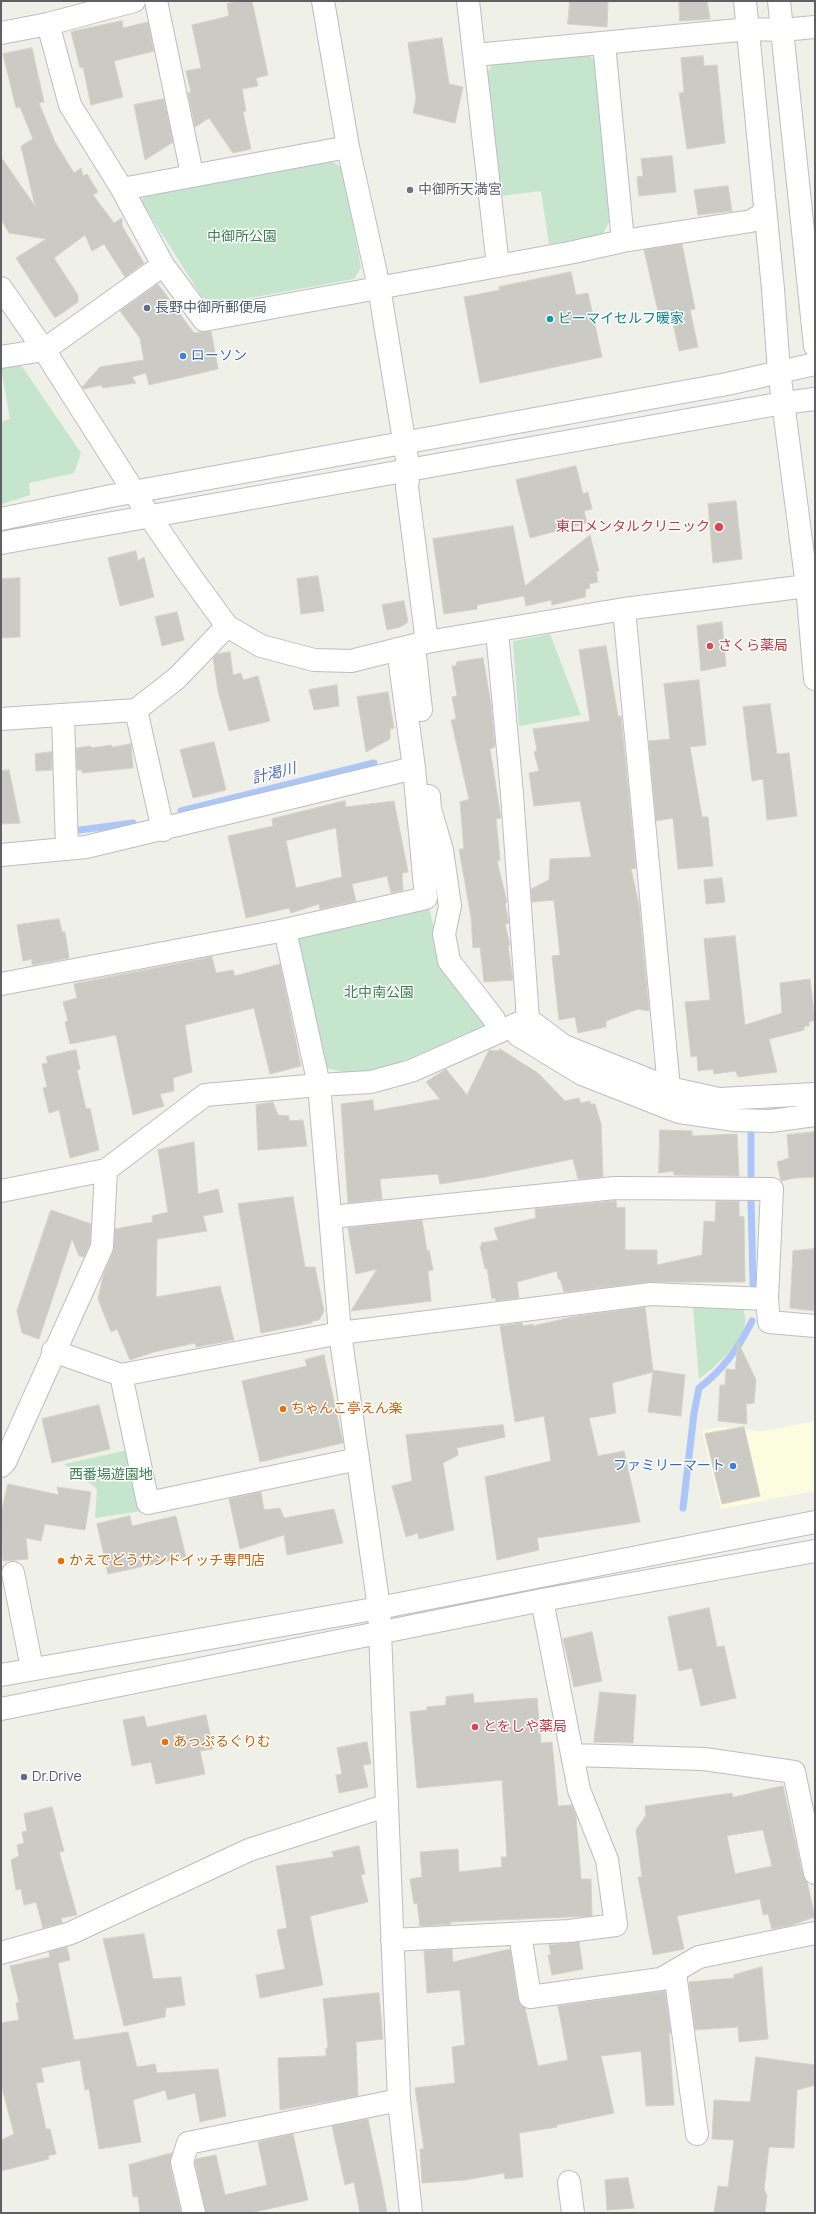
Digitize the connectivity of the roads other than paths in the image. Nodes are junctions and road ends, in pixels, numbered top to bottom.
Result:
1 (134, 1) edge
2 (156, 1) edge
3 (323, 1) edge
4 (468, 1) edge
5 (745, 1) edge
6 (779, 1) edge
7 (48, 24) junction
8 (815, 27) edge
9 (748, 29) junction
10 (782, 30) junction
11 (1, 33) edge
12 (604, 44) junction
13 (476, 55) junction
14 (348, 147) junction
15 (192, 174) junction
16 (122, 189) junction
17 (765, 213) junction
18 (623, 241) junction
19 (163, 265) junction
20 (498, 266) junction
21 (379, 287) junction
22 (1, 288) edge
23 (815, 346) edge
24 (44, 350) junction
25 (1, 358) edge
26 (815, 364) edge
27 (778, 371) junction
28 (815, 399) edge
29 (783, 403) junction
30 (405, 442) junction
31 (409, 471) junction
32 (134, 492) junction
33 (150, 517) junction
34 (1, 519) edge
35 (1, 544) edge
36 (807, 586) junction
37 (624, 609) junction
38 (228, 626) junction
39 (497, 631) junction
40 (413, 646) junction
41 (815, 679) edge
42 (136, 710) junction
43 (63, 715) junction
44 (1, 719) edge
45 (414, 768) junction
46 (163, 830) junction
47 (67, 849) junction
48 (1, 855) edge
49 (285, 930) junction
50 (1, 984) edge
51 (494, 1020) dead end
52 (523, 1027) junction
53 (319, 1085) junction
54 (669, 1088) junction
55 (815, 1094) edge
56 (815, 1115) edge
57 (106, 1170) junction
58 (1, 1190) edge
59 (331, 1217) junction
60 (767, 1299) junction
61 (815, 1326) edge
62 (340, 1333) junction
63 (54, 1351) junction
64 (120, 1375) junction
65 (358, 1459) junction
66 (1, 1466) edge
67 (815, 1522) edge
68 (815, 1551) edge
69 (13, 1573) dead end
70 (542, 1600) junction
71 (379, 1608) junction
72 (380, 1632) junction
73 (32, 1668) junction
74 (1, 1675) edge
75 (1, 1708) edge
76 (572, 1755) junction
77 (385, 1806) junction
78 (815, 1873) edge
79 (815, 1933) edge
80 (520, 1934) junction
81 (392, 1940) junction
82 (1, 1954) edge
83 (675, 1973) junction
84 (399, 2100) junction
85 (697, 2134) dead end
86 (569, 2182) dead end
87 (194, 2213) edge
88 (411, 2213) edge
89 (573, 2213) edge

1 - 7 street
2 - 15 street
3 - 14 street
4 - 13 street
5 - 9 street
6 - 10 street
7 - 11 street
7 - 16 street
8 - 10 street
9 - 10 street
9 - 12 street
9 - 17 street
10 - 23 street
12 - 13 street
12 - 18 street
13 - 20 street
14 - 15 street
14 - 21 street
15 - 16 street
16 - 19 street
17 - 18 street
17 - 27 street
18 - 20 street
19 - 21 street
19 - 24 street
20 - 21 street
21 - 30 street
22 - 24 street
24 - 25 street
24 - 32 street
26 - 27 street
27 - 29 street
27 - 30 street
28 - 29 street
29 - 31 street
29 - 36 street
30 - 31 street
30 - 32 street
31 - 33 street
31 - 40 street
32 - 33 street
32 - 34 street
33 - 35 street
33 - 38 street
36 - 37 street
36 - 41 street
37 - 39 street
37 - 54 street
38 - 40 street
38 - 42 street
39 - 40 street
39 - 52 street
40 - 45 street
40 - 51 street
42 - 43 street
42 - 46 street
43 - 44 street
43 - 47 street
45 - 46 street
45 - 49 street
46 - 47 street
47 - 48 street
49 - 50 street
49 - 53 street
52 - 53 street
52 - 54 street
52 - 56 street
53 - 57 street
53 - 59 street
54 - 55 street
57 - 58 street
57 - 63 street
59 - 60 street
59 - 62 street
60 - 61 street
60 - 62 street
62 - 64 street
62 - 65 street
63 - 64 street
63 - 66 street
64 - 65 street
65 - 71 street
67 - 71 street
68 - 70 street
69 - 73 street
70 - 72 street
70 - 76 street
71 - 72 street
71 - 73 street
72 - 75 street
72 - 77 street
73 - 74 street
76 - 78 street
76 - 80 street
77 - 81 street
77 - 82 street
79 - 83 street
80 - 81 street
80 - 83 street
81 - 84 street
83 - 85 street
84 - 87 street
84 - 88 street
86 - 89 street

